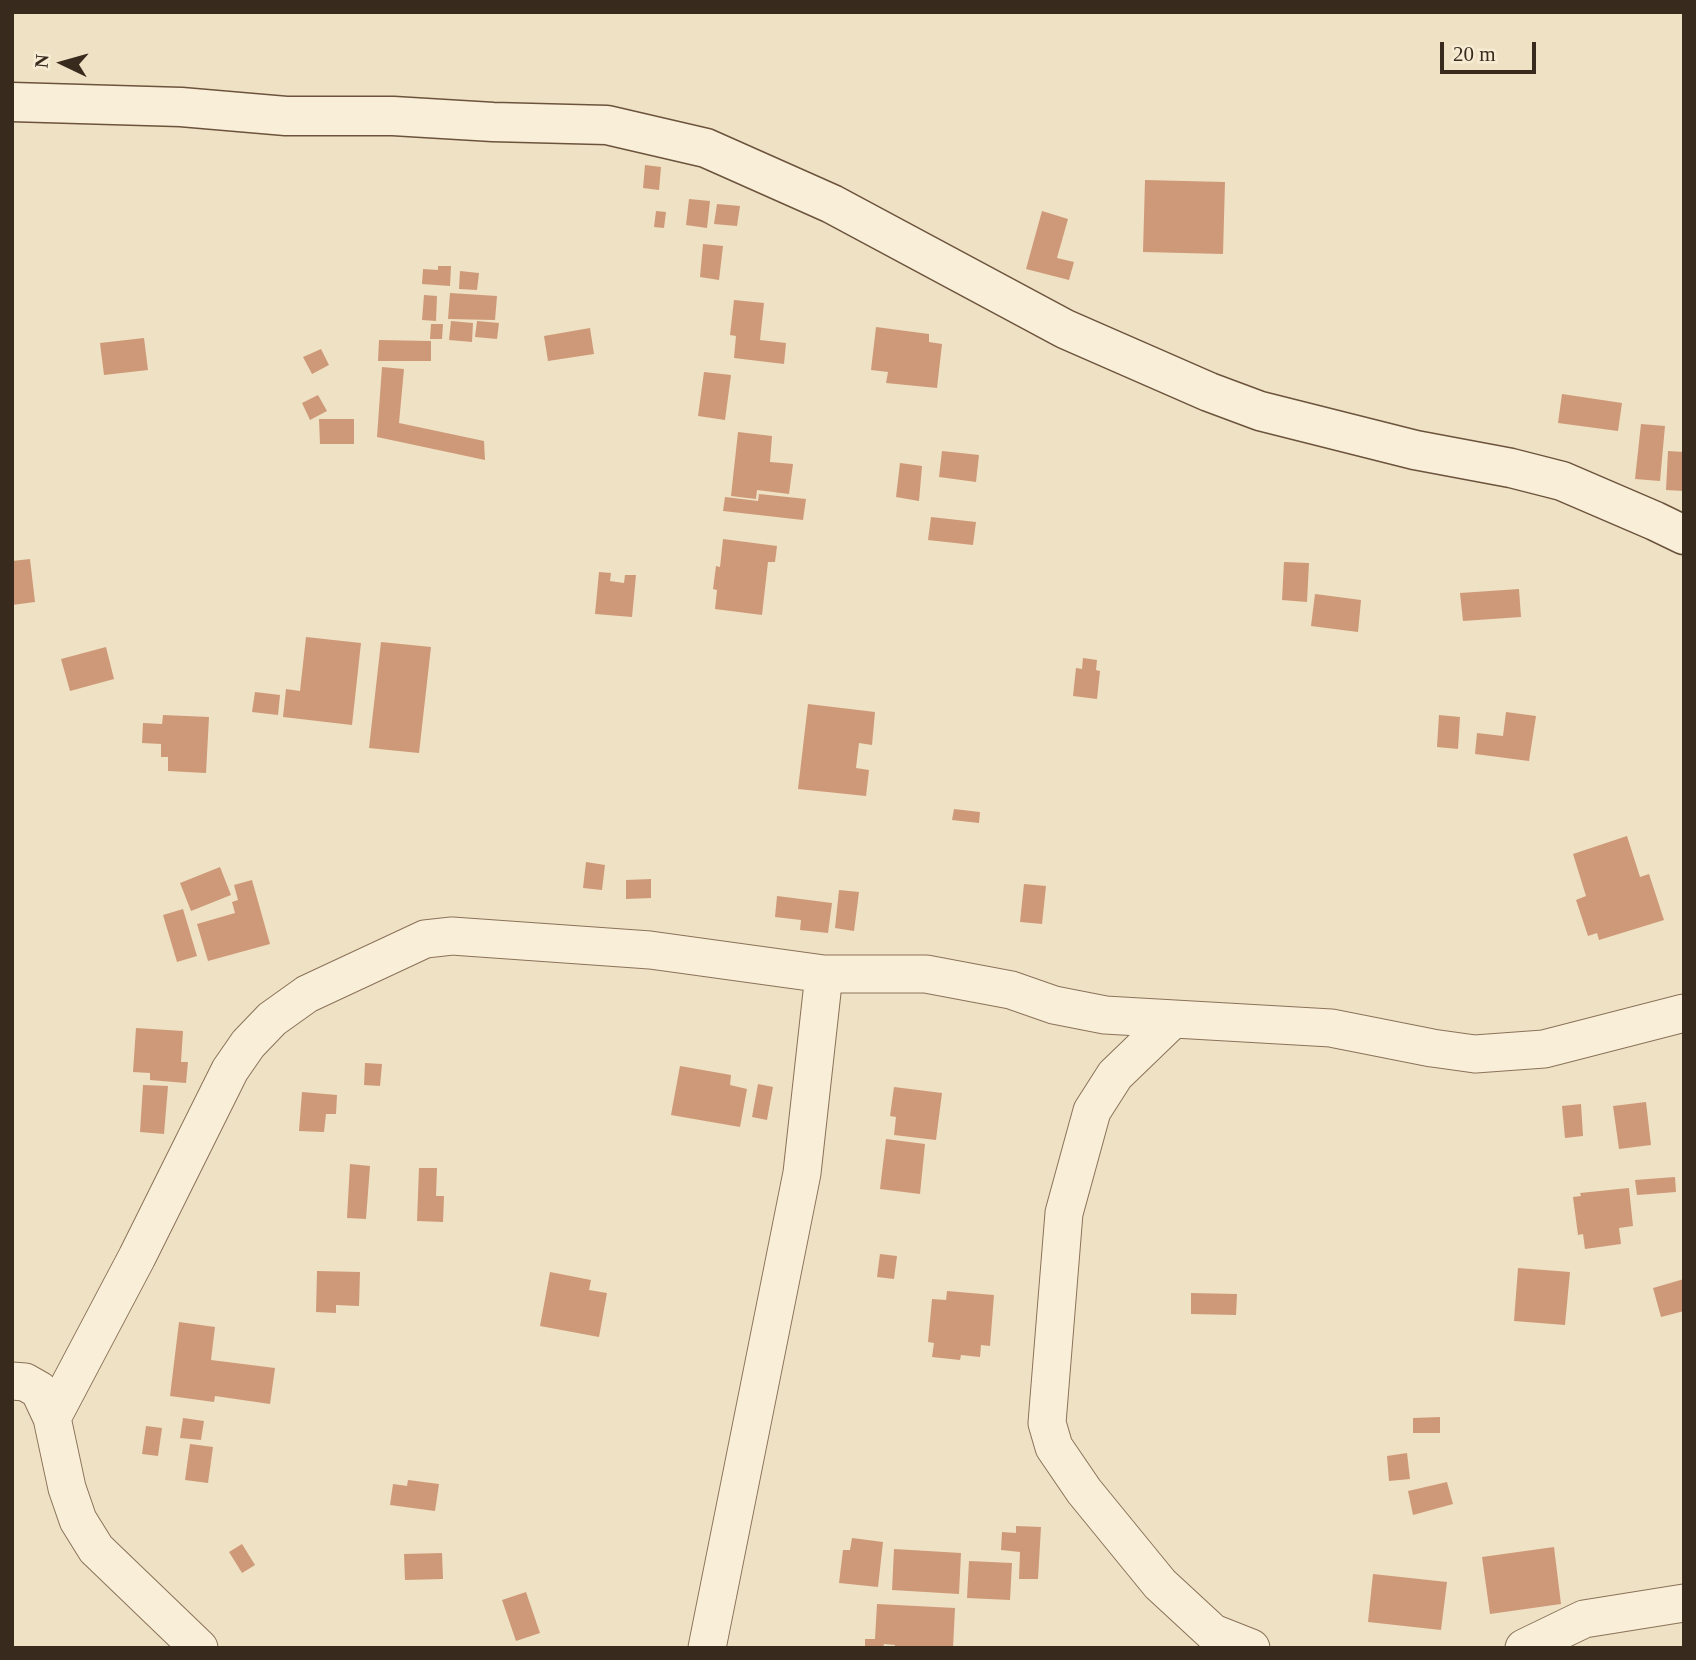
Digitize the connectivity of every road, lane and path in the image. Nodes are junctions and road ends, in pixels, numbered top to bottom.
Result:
1 (12, 102) edge
2 (1684, 536) edge
3 (824, 974) junction
4 (1684, 1013) edge
5 (1172, 1020) junction
6 (12, 1381) edge
7 (52, 1418) junction
8 (1684, 1603) edge
9 (199, 1648) edge
10 (707, 1648) edge
11 (1251, 1648) edge
12 (1524, 1648) edge

1 - 2 street
3 - 5 street
3 - 7 street
3 - 10 street
4 - 5 street
5 - 11 street
6 - 7 street
7 - 9 street
8 - 12 street

